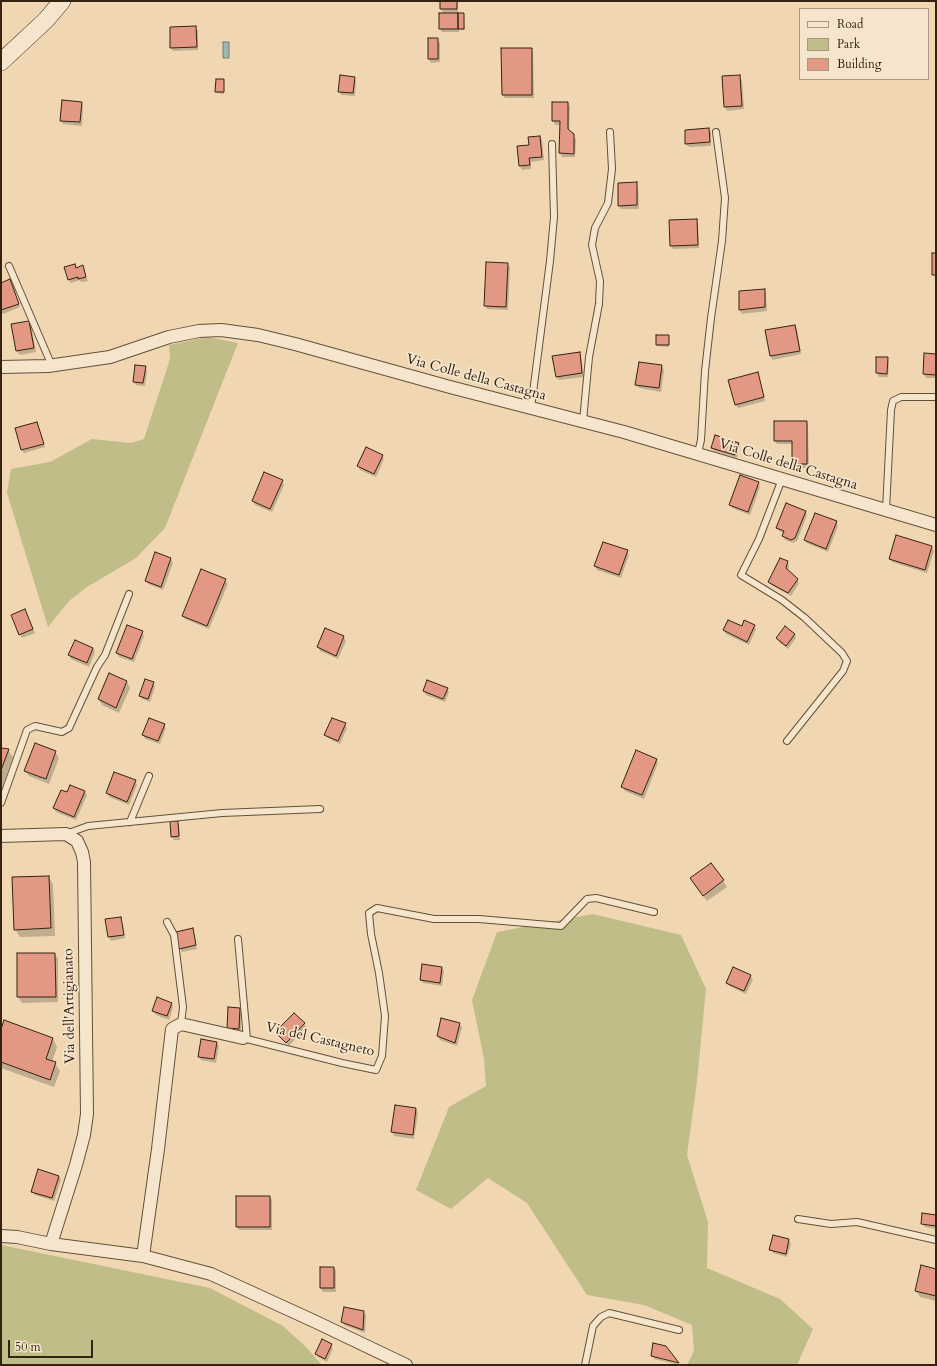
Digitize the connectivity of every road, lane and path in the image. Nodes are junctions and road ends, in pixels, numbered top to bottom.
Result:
1 (62, 1) edge
2 (1, 62) edge
3 (610, 132) dead end
4 (716, 132) dead end
5 (552, 144) dead end
6 (9, 266) dead end
7 (52, 366) junction
8 (1, 368) edge
9 (936, 397) edge
10 (531, 408) junction
11 (583, 421) junction
12 (698, 453) junction
13 (782, 479) junction
14 (886, 510) junction
15 (936, 526) edge
16 (129, 594) dead end
17 (788, 741) dead end
18 (149, 776) dead end
19 (1, 803) edge
20 (320, 809) dead end
21 (130, 822) junction
22 (66, 834) junction
23 (1, 836) edge
24 (654, 912) dead end
25 (167, 922) dead end
26 (238, 939) dead end
27 (181, 1024) junction
28 (245, 1039) junction
29 (798, 1219) dead end
30 (1, 1236) edge
31 (936, 1240) edge
32 (51, 1244) junction
33 (143, 1256) junction
34 (679, 1330) dead end
35 (406, 1365) edge
36 (585, 1365) edge

1 - 2 street
3 - 11 lane
4 - 12 lane
5 - 10 lane
6 - 7 lane
7 - 8 street, Via Colle della Castagna
7 - 10 street, Via Colle della Castagna
9 - 14 lane
10 - 11 street, Via Colle della Castagna
11 - 12 street, Via Colle della Castagna
12 - 13 street, Via Colle della Castagna
13 - 14 street, Via Colle della Castagna
13 - 17 lane
14 - 15 street, Via Colle della Castagna
16 - 19 lane
18 - 21 lane
20 - 21 lane
21 - 22 lane
22 - 23 street
22 - 32 street, Via dell'Artigianato
24 - 28 lane, Via del Castagneto
25 - 27 lane
26 - 28 lane
27 - 28 street, Via del Castagneto
27 - 33 street
29 - 31 lane
30 - 32 street
32 - 33 street
33 - 35 street
34 - 36 lane

